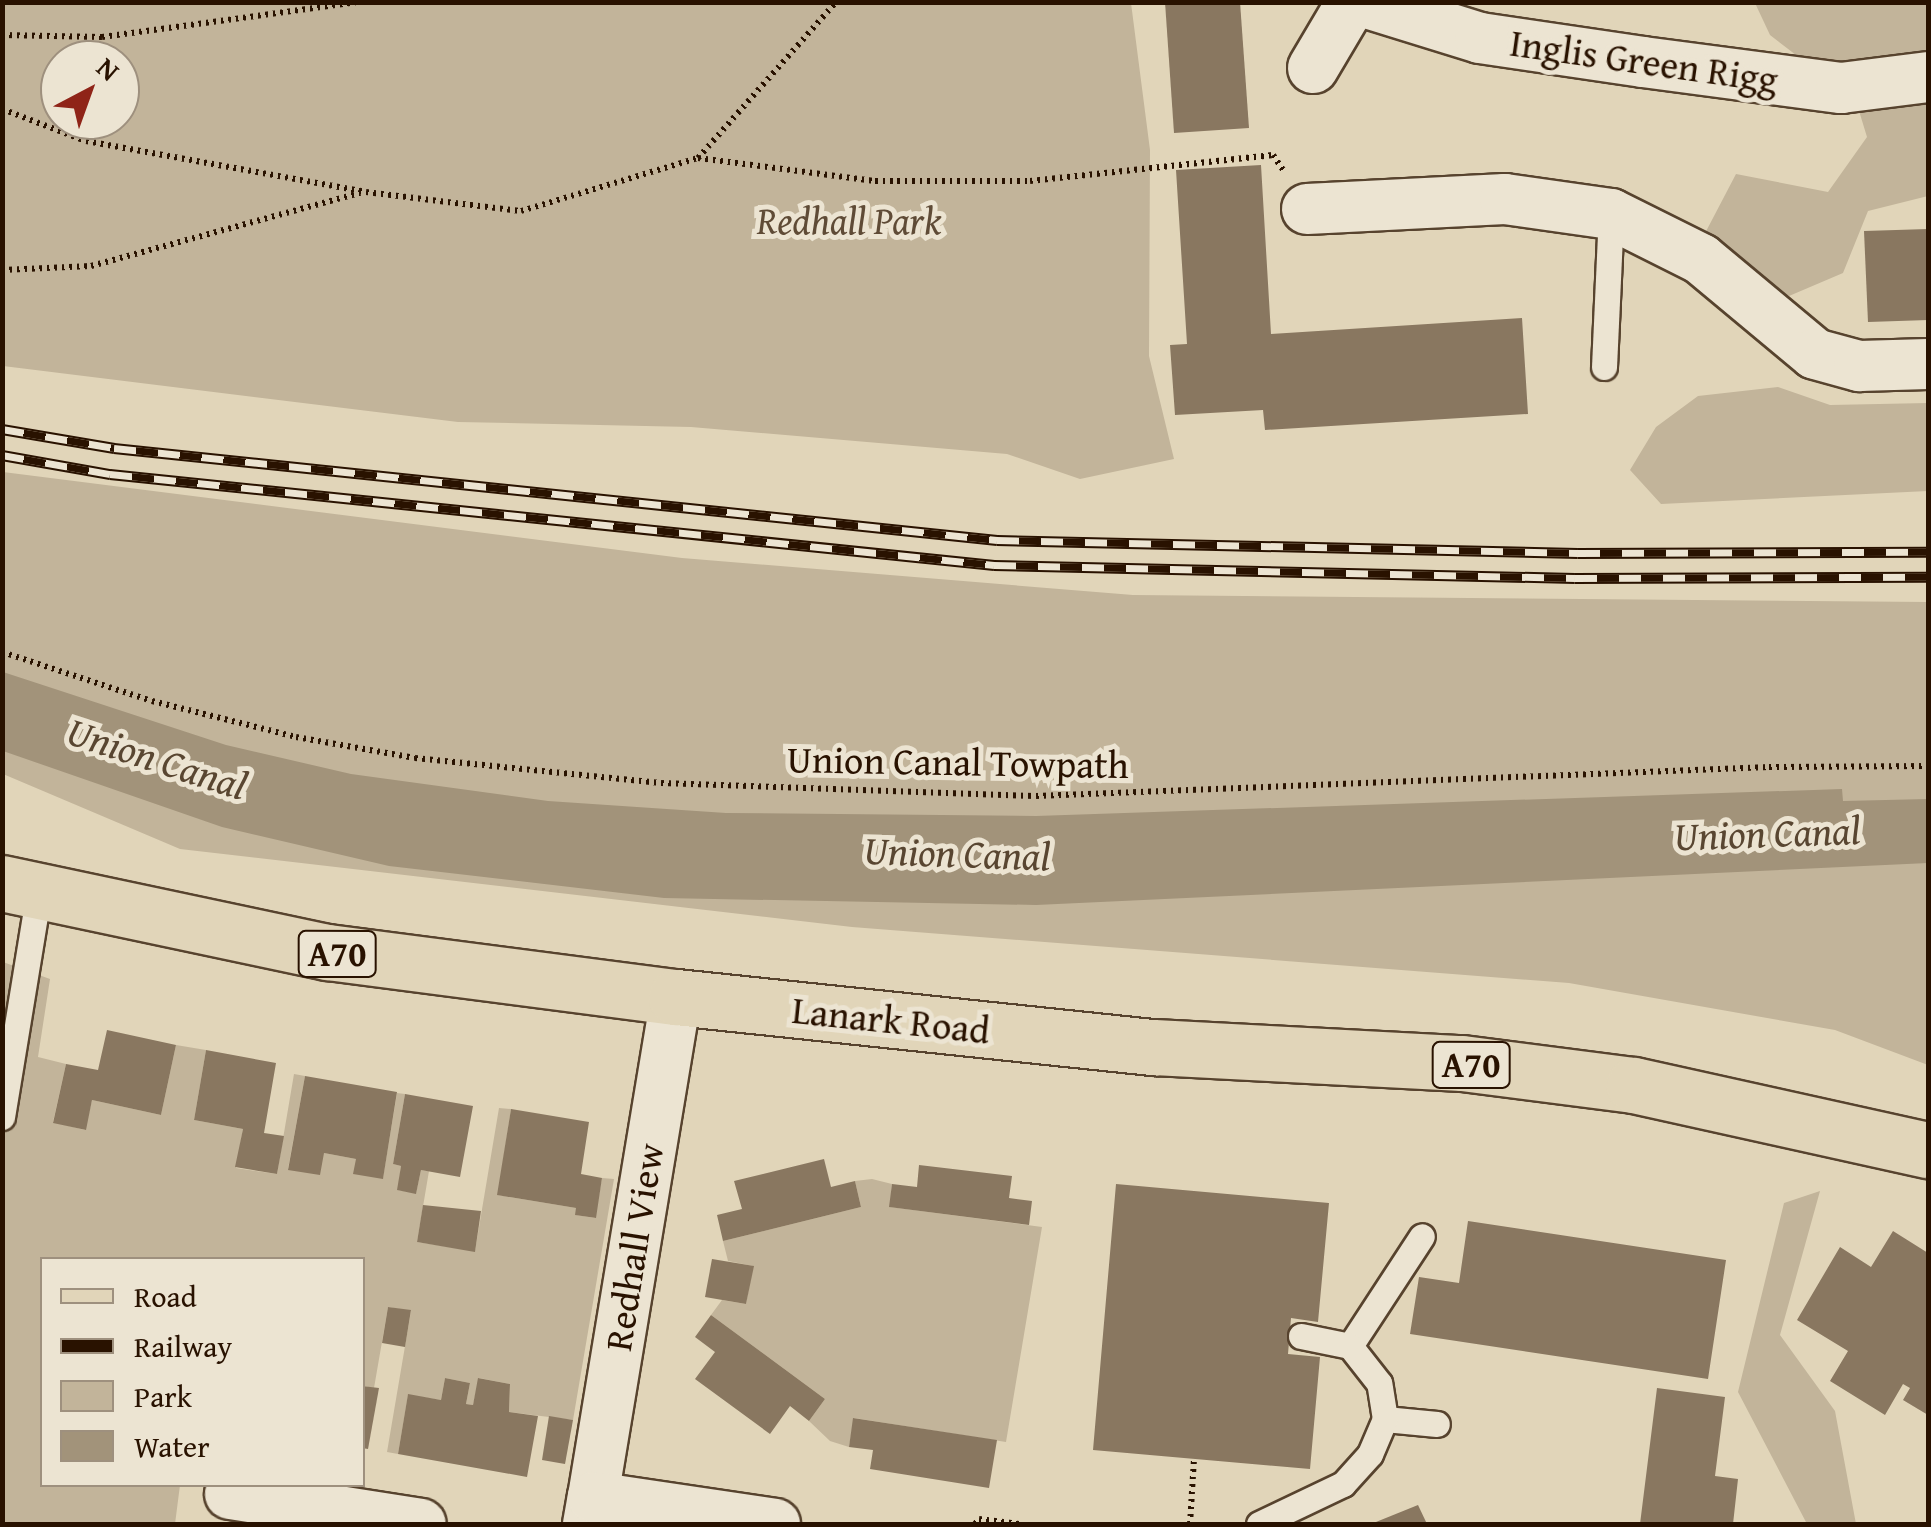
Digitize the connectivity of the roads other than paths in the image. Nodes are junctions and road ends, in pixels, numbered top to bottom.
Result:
1 (1352, 2) edge
2 (1364, 2) edge
3 (1313, 68) dead end
4 (1928, 77) edge
5 (1307, 210) road end
6 (1611, 214) junction
7 (1928, 364) edge
8 (1604, 367) dead end
9 (21, 887) edge
10 (676, 997) junction
11 (2, 1117) edge
12 (1784, 1120) junction
13 (1928, 1150) edge
14 (1928, 1186) edge
15 (1422, 1236) dead end
16 (1301, 1336) dead end
17 (1350, 1346) junction
18 (1385, 1419) junction
19 (1437, 1424) dead end
20 (230, 1494) dead end
21 (591, 1511) edge
22 (305, 1516) edge
23 (421, 1524) edge
24 (775, 1524) edge
25 (1259, 1524) edge

1 - 3 street
2 - 4 street, Inglis Green Rigg
5 - 6 street
6 - 7 street
6 - 8 lane
9 - 10 main road, Lanark Road / A70
9 - 11 lane
10 - 12 main road, Lanark Road / A70
10 - 21 street, Redhall View
12 - 13 main road, Lanark Road / A70
12 - 14 main road, Lanark Road / A70
15 - 17 lane
16 - 17 lane
17 - 18 lane
18 - 19 lane
18 - 25 lane
20 - 22 street
21 - 24 street, Redhall View
22 - 23 street

